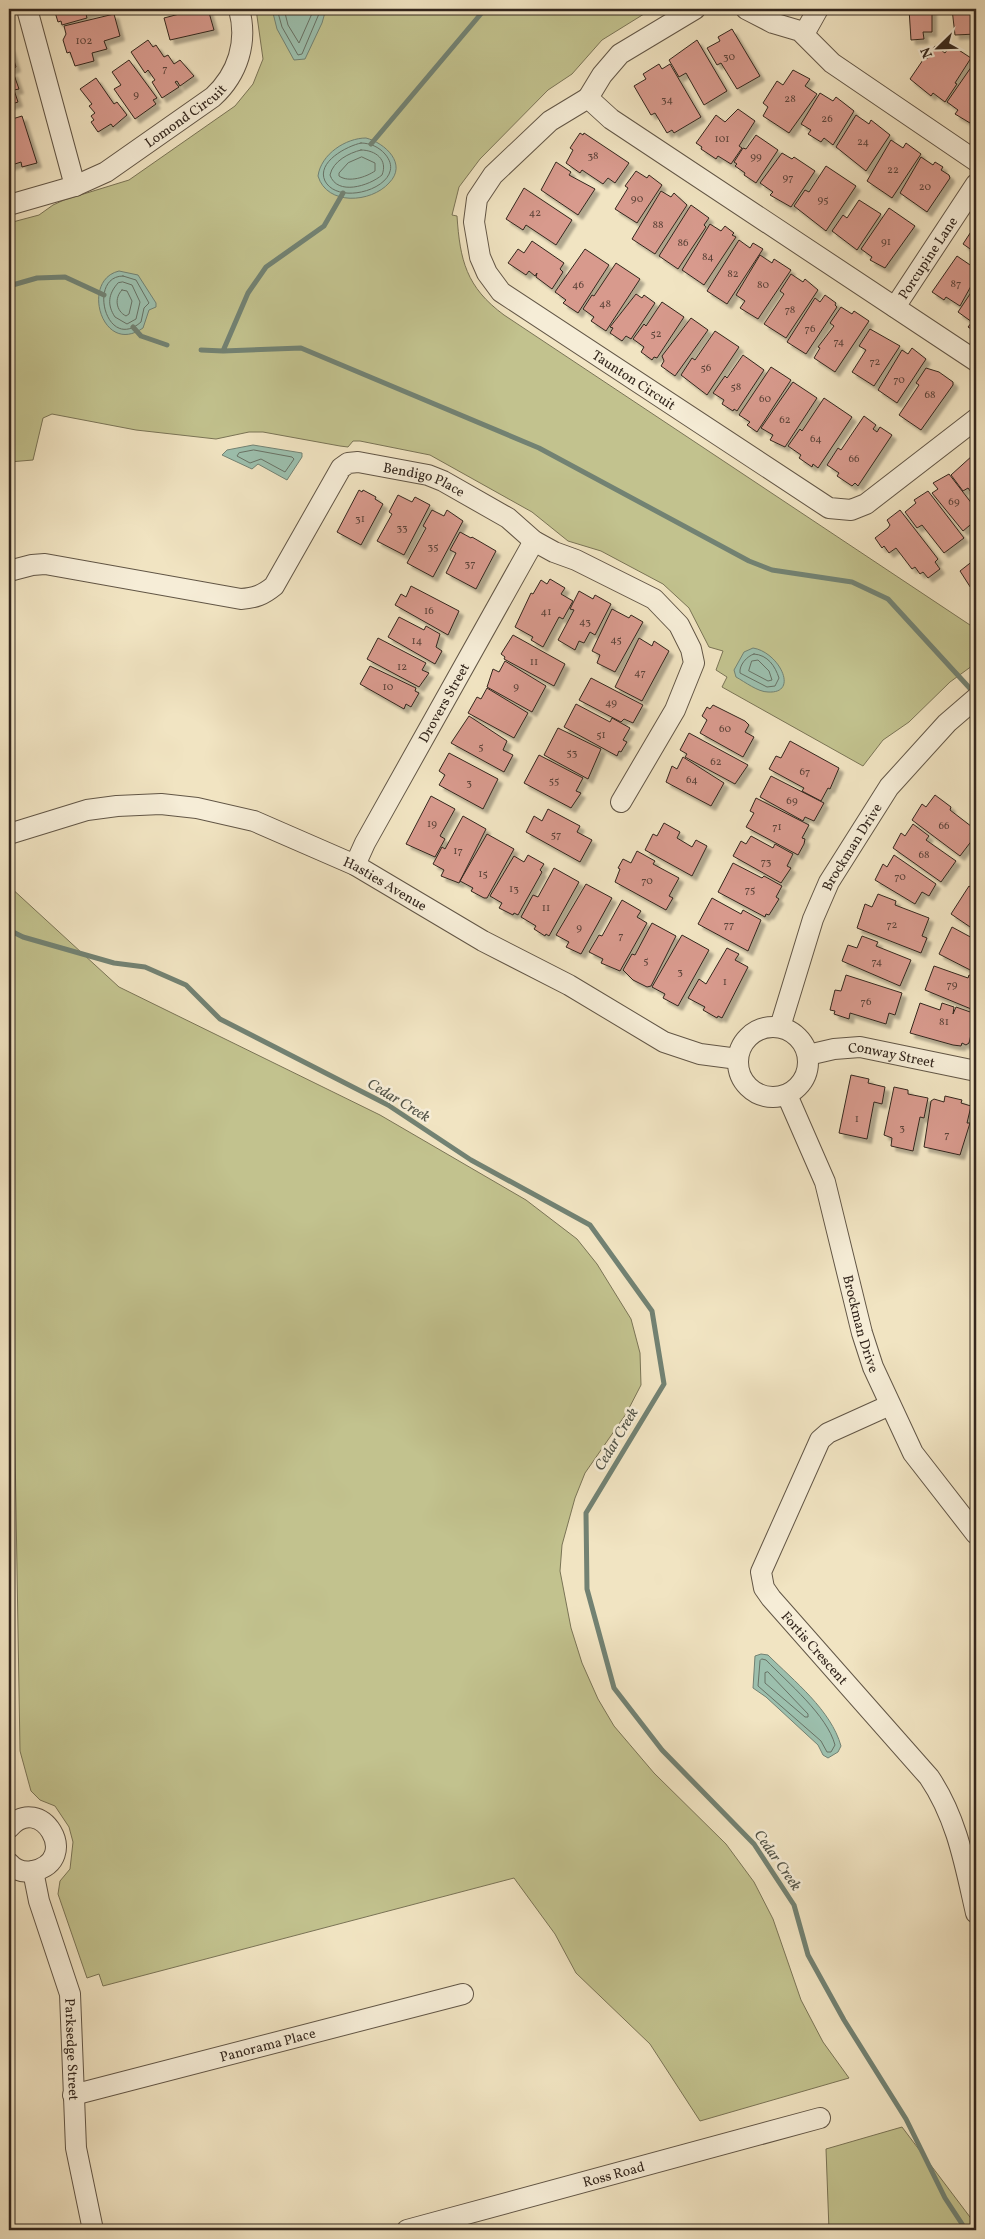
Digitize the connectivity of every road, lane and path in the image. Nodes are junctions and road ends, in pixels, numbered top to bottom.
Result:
1 (27, 9) edge
2 (239, 9) edge
3 (695, 9) edge
4 (746, 9) edge
5 (818, 9) edge
6 (804, 34) junction
7 (588, 98) junction
8 (976, 161) edge
9 (976, 184) edge
10 (75, 186) junction
11 (9, 206) edge
12 (895, 307) junction
13 (976, 361) edge
14 (976, 419) edge
15 (534, 541) junction
16 (9, 571) edge
17 (976, 698) edge
18 (621, 802) dead end
19 (10, 828) edge
20 (355, 865) junction
21 (780, 1027) junction
22 (808, 1054) junction
23 (738, 1059) junction
24 (976, 1071) edge
25 (787, 1094) junction
26 (890, 1405) junction
27 (976, 1534) edge
28 (10, 1820) edge
29 (9, 1863) edge
30 (33, 1871) junction
31 (976, 1913) edge
32 (463, 1994) dead end
33 (72, 2096) junction
34 (820, 2118) dead end
35 (93, 2230) edge
36 (407, 2230) edge

1 - 10 street
2 - 10 street, Lomond Circuit
3 - 7 street, Taunton Circuit
4 - 6 street
5 - 6 street
6 - 8 street
7 - 12 street
7 - 14 street, Taunton Circuit
9 - 12 street, Porcupine Lane
10 - 11 street, Lomond Circuit
12 - 13 street
15 - 16 street, Bendigo Place
15 - 18 street, Bendigo Place
15 - 20 street, Drovers Street
17 - 21 street, Brockman Drive
19 - 20 street, Hasties Avenue
20 - 23 street, Hasties Avenue
21 - 22 street
21 - 23 street
22 - 24 street, Conway Street
22 - 25 street
23 - 25 street
25 - 26 street, Brockman Drive
26 - 27 street, Brockman Drive
26 - 31 street, Fortis Crescent
28 - 30 street
29 - 30 street
30 - 33 street, Parksedge Street
32 - 33 street, Panorama Place
33 - 35 street, Parksedge Street
34 - 36 street, Ross Road

